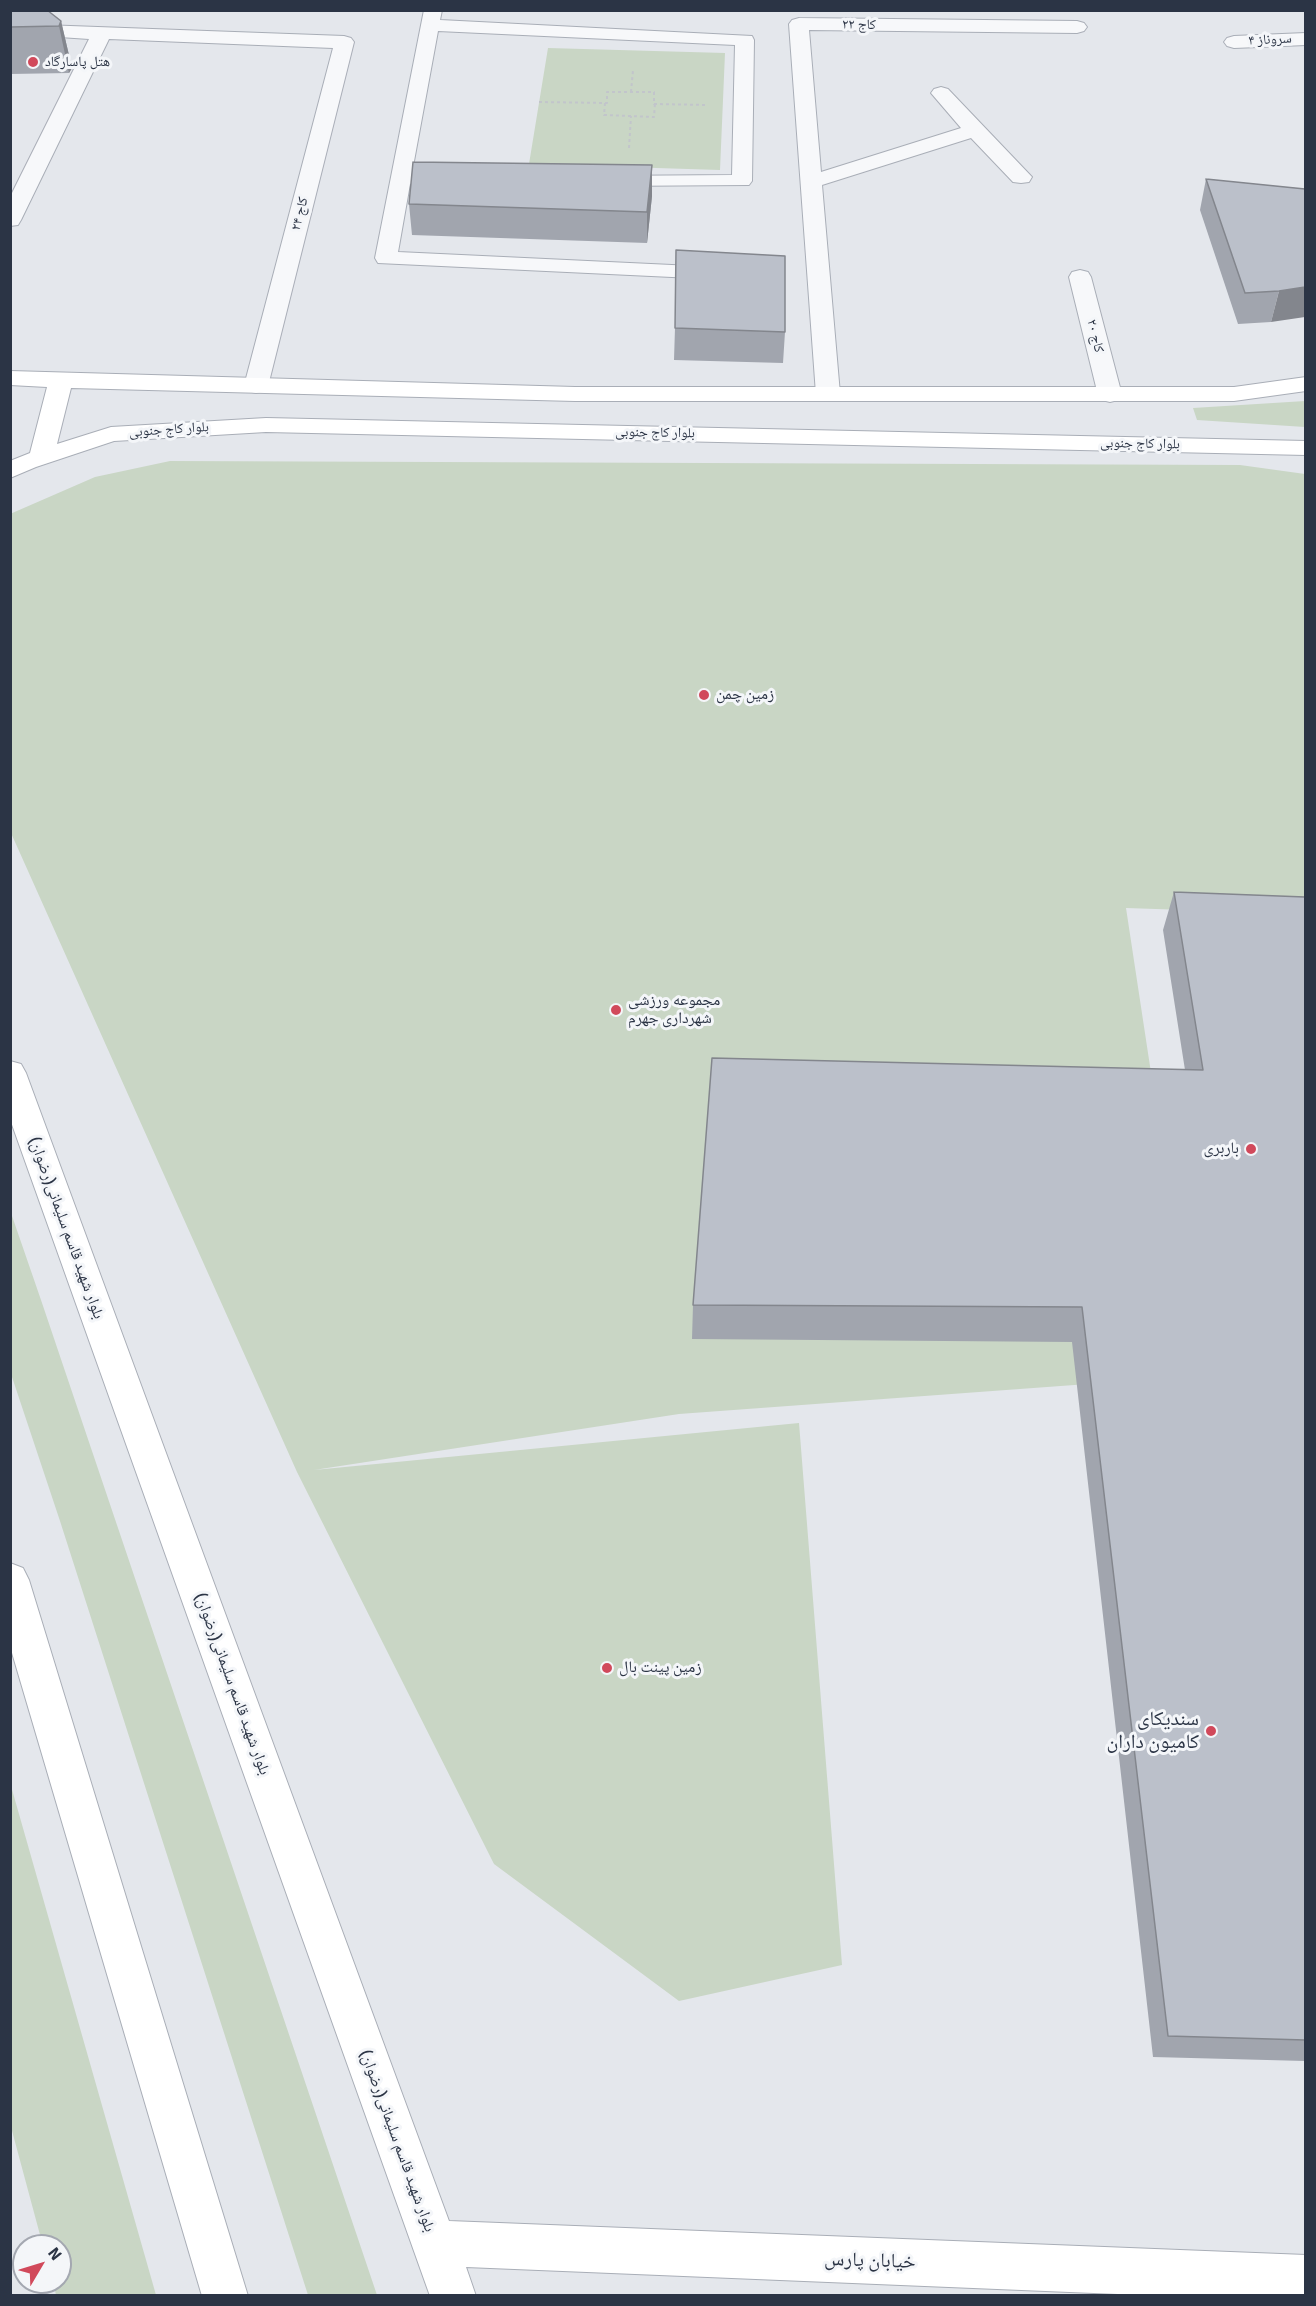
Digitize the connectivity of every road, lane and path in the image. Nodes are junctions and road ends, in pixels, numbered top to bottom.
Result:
1 (10, 14) edge
2 (431, 18) edge
3 (1077, 27) dead end
4 (102, 33) junction
5 (1305, 39) edge
6 (1234, 42) dead end
7 (941, 93) dead end
8 (539, 102) dead end
9 (605, 103) junction
10 (655, 103) junction
11 (711, 105) dead end
12 (631, 116) junction
13 (975, 130) junction
14 (628, 157) dead end
15 (1021, 177) dead end
16 (401, 178) junction
17 (472, 179) edge
18 (589, 180) edge
19 (811, 182) junction
20 (10, 220) edge
21 (693, 272) edge
22 (1080, 277) dead end
23 (10, 378) edge
24 (61, 380) junction
25 (1305, 384) edge
26 (256, 386) junction
27 (828, 394) junction
28 (1129, 414) junction
29 (1305, 448) edge
30 (41, 458) junction
31 (10, 471) edge
32 (10, 1073) edge
33 (10, 1580) edge
34 (434, 2243) junction
35 (1305, 2278) edge
36 (225, 2295) edge
37 (453, 2295) edge

1 - 4 street
2 - 16 lane
2 - 18 lane
3 - 19 street, کاج ۲۲
4 - 20 street
4 - 26 street, کاج ۲۴
5 - 6 street, سروناز ۴
7 - 13 street
8 - 9 path
9 - 10 path
9 - 12 path
10 - 11 path
10 - 12 path
12 - 14 path
13 - 15 street
13 - 19 street
16 - 17 lane
16 - 21 lane
19 - 27 street, کاج ۲۲
22 - 28 street, کاج ۲۰
23 - 24 main road, بلوار کاج جنوبی
24 - 26 main road, بلوار کاج جنوبی
24 - 30 main road
25 - 28 main road, بلوار کاج جنوبی
26 - 27 main road, بلوار کاج جنوبی
27 - 28 main road, بلوار کاج جنوبی
28 - 29 main road, بلوار کاج جنوبی
28 - 30 main road, بلوار کاج جنوبی
30 - 31 main road, بلوار کاج جنوبی
32 - 34 main road, بلوار شهید قاسم سلیمانی(رضوان)
33 - 36 main road
34 - 35 main road, خیابان پارس
34 - 37 main road, بلوار شهید قاسم سلیمانی(رضوان)

